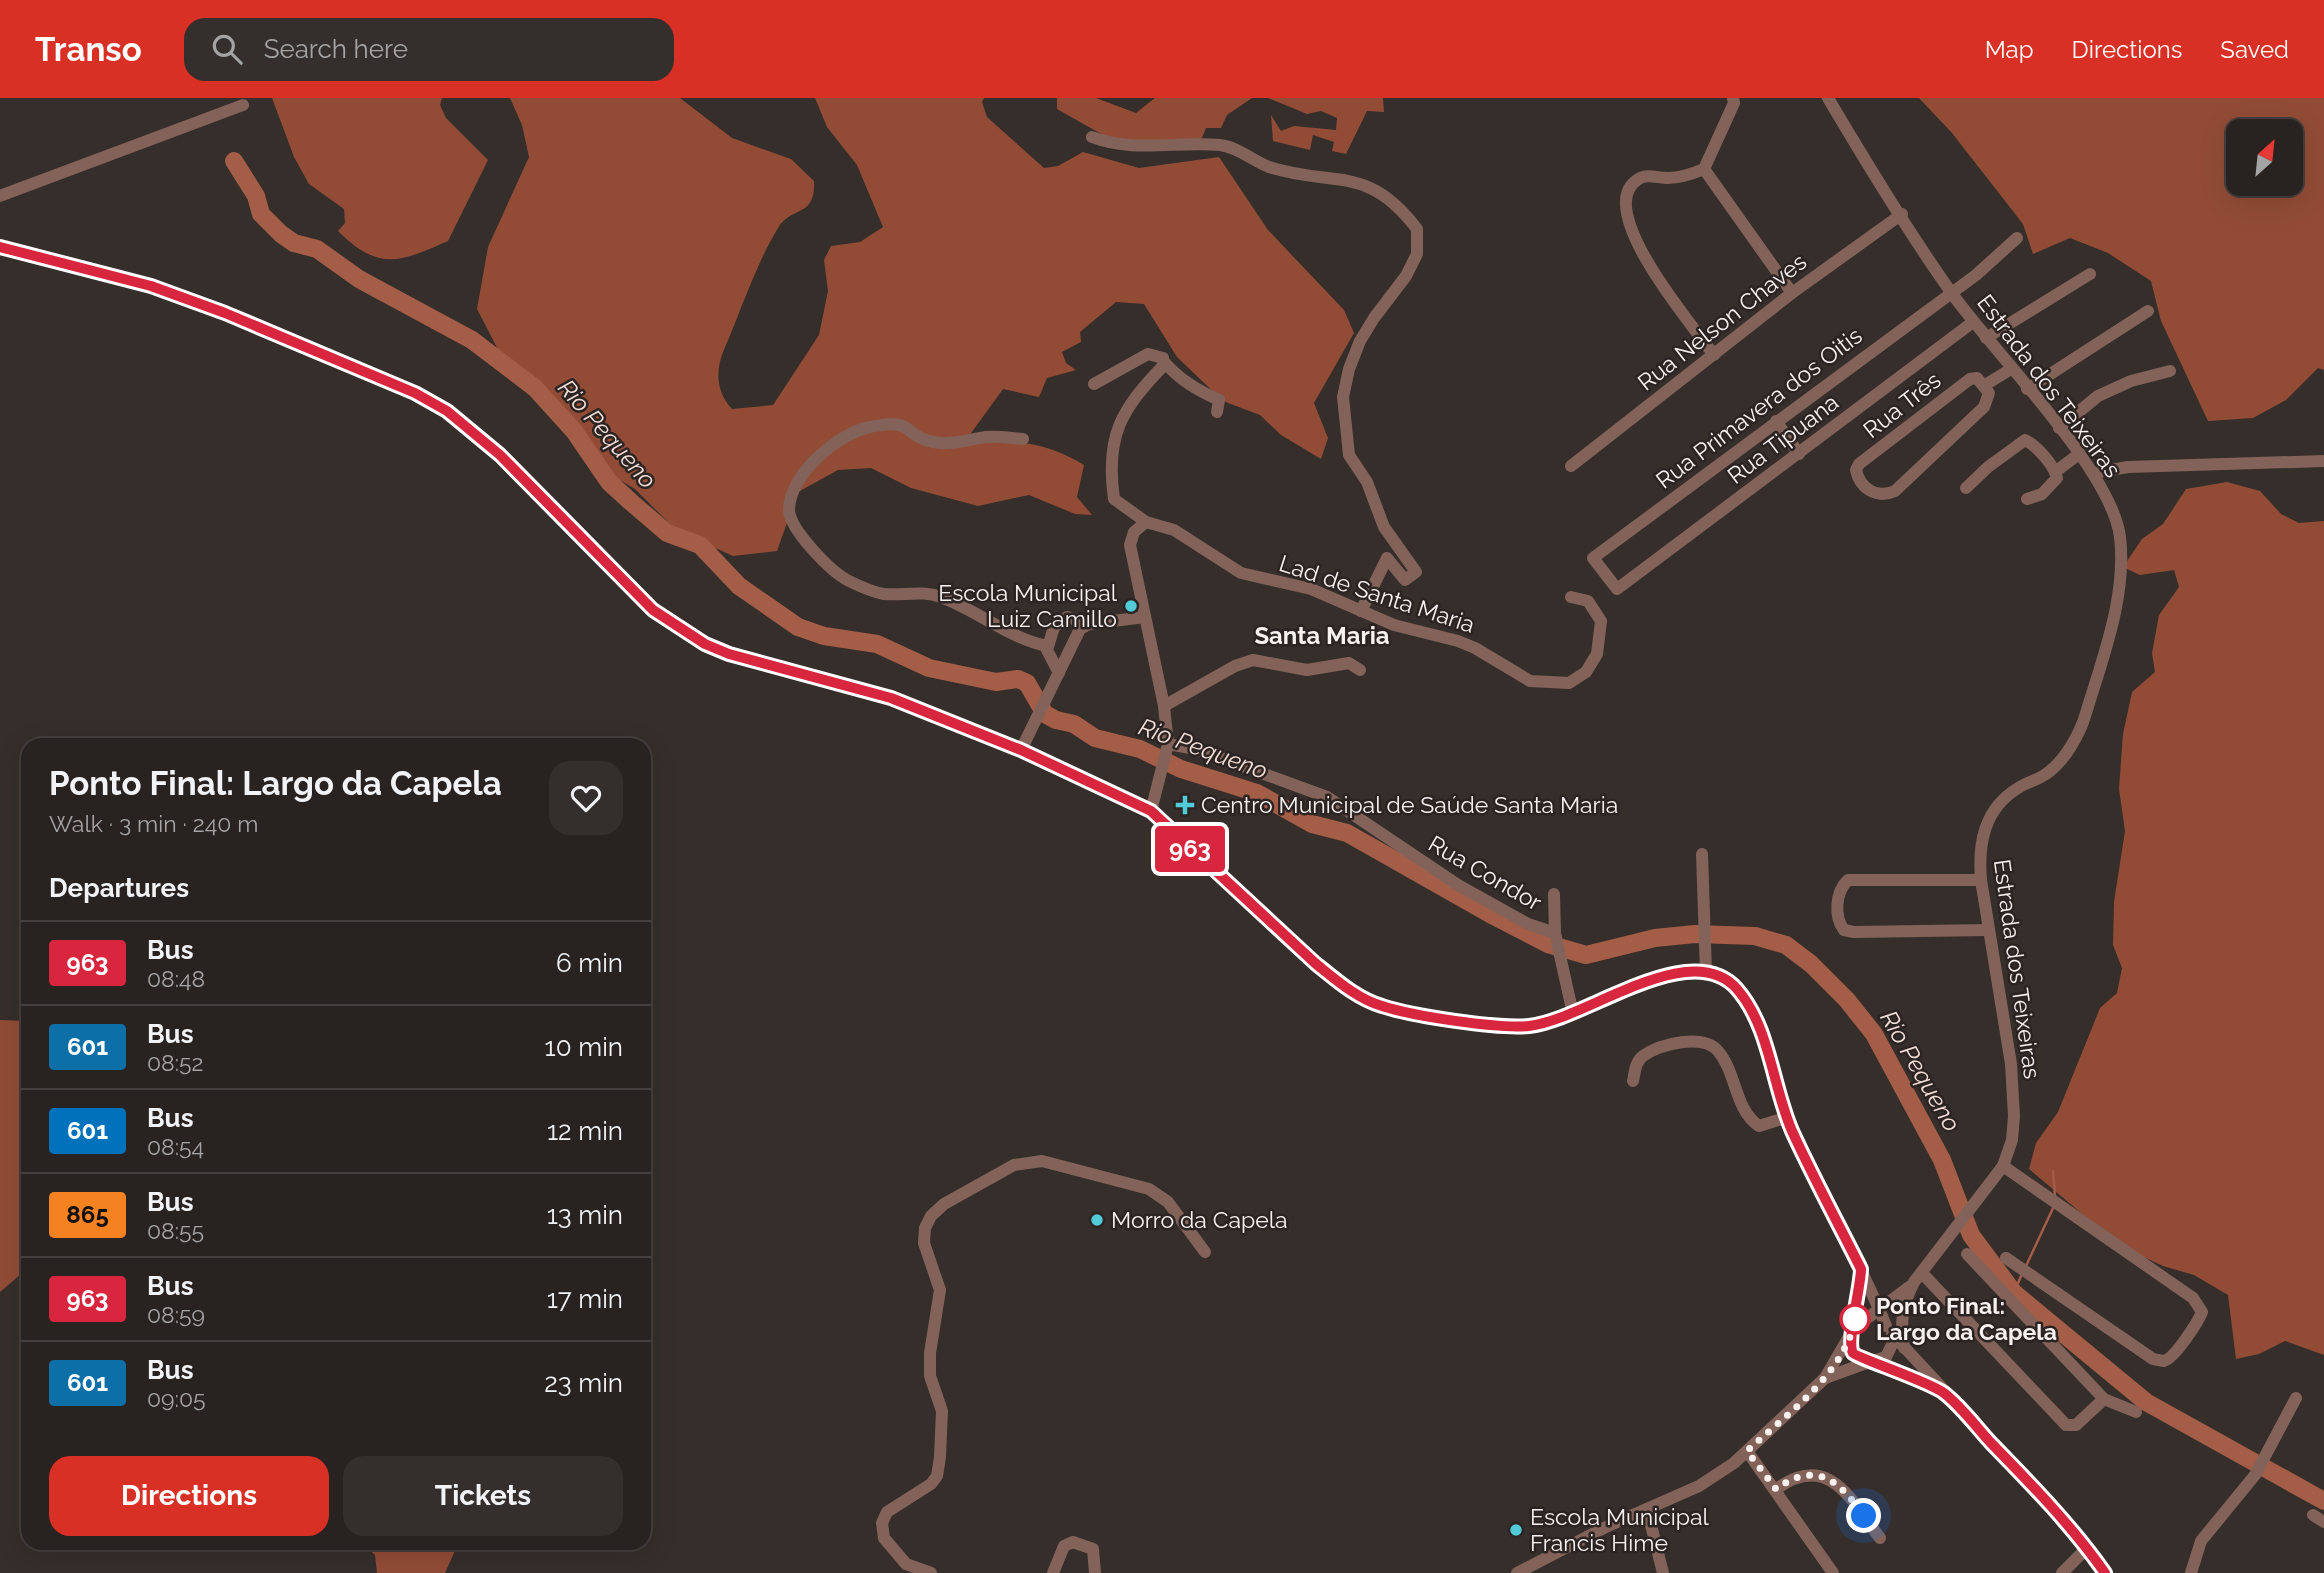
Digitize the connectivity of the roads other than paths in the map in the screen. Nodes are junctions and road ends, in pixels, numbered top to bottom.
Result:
1 (1828, 98) edge
2 (1733, 101) edge
3 (243, 105) dead end
4 (1092, 137) dead end
5 (1704, 169) junction
6 (0, 196) edge
7 (1902, 214) junction
8 (2017, 238) dead end
9 (0, 247) edge
10 (2090, 274) dead end
11 (1951, 292) junction
12 (1792, 293) junction
13 (2148, 311) dead end
14 (1973, 322) junction
15 (1986, 338) junction
16 (1714, 355) junction
17 (1164, 362) junction
18 (2011, 369) junction
19 (2170, 370) dead end
20 (1094, 384) dead end
21 (1987, 389) junction
22 (2027, 389) junction
23 (1217, 412) dead end
24 (1776, 421) junction
25 (2059, 428) junction
26 (1023, 439) dead end
27 (1799, 454) junction
28 (2079, 454) junction
29 (2324, 461) edge
30 (1571, 466) dead end
31 (2055, 472) junction
32 (2093, 473) junction
33 (1966, 488) dead end
34 (2027, 499) dead end
35 (1146, 522) junction
36 (1617, 589) joint
37 (1571, 597) dead end
38 (1361, 611) junction
39 (1145, 617) junction
40 (1089, 624) junction
41 (1047, 646) junction
42 (1360, 670) dead end
43 (1059, 673) junction
44 (1164, 706) junction
45 (1167, 748) junction
46 (1021, 750) junction
47 (1151, 811) junction
48 (1702, 855) dead end
49 (1982, 880) junction
50 (1555, 894) dead end
51 (1989, 930) junction
52 (1555, 936) junction
53 (1706, 973) junction
54 (1573, 1014) junction
55 (1633, 1081) dead end
56 (1788, 1117) junction
57 (2003, 1167) junction
58 (1205, 1252) dead end
59 (1967, 1254) dead end
60 (2006, 1258) dead end
61 (1861, 1269) junction
62 (1918, 1277) junction
63 (1869, 1284) junction
64 (1898, 1296) junction
65 (1880, 1310) junction
66 (1866, 1320) junction
67 (1852, 1331) junction
68 (1895, 1336) junction
69 (1874, 1362) junction
70 (1825, 1378) junction
71 (1944, 1393) junction
72 (2296, 1398) dead end
73 (2104, 1399) junction
74 (2136, 1412) dead end
75 (1747, 1451) junction
76 (1776, 1489) junction
77 (1647, 1509) junction
78 (1880, 1538) dead end
79 (2087, 1548) junction
80 (931, 1573) edge
81 (1053, 1573) edge
82 (1095, 1573) edge
83 (1517, 1573) edge
84 (1663, 1573) edge
85 (1833, 1573) edge
86 (2062, 1573) edge
87 (2105, 1573) edge
88 (2191, 1573) edge

1 - 7 street, Estrada dos Teixeiras
2 - 5 street
3 - 6 street
4 - 38 street
5 - 12 street
5 - 16 street
7 - 11 street, Estrada dos Teixeiras
7 - 12 street, Rua Nelson Chaves
8 - 11 street, Rua Primavera dos Oitis
9 - 46 street
10 - 15 street
11 - 14 street, Estrada dos Teixeiras
11 - 24 street, Rua Primavera dos Oitis
12 - 16 street, Rua Nelson Chaves
13 - 22 street
14 - 15 street, Estrada dos Teixeiras
14 - 27 street, Rua Tipuana
15 - 18 street, Estrada dos Teixeiras
16 - 30 street, Rua Nelson Chaves
17 - 20 street
17 - 23 street
17 - 35 street, Lad de Santa Maria
18 - 21 street
18 - 22 street, Estrada dos Teixeiras
19 - 25 street
21 - 21 street, Rua Três
22 - 25 street, Estrada dos Teixeiras
24 - 27 street
24 - 36 street, Rua Primavera dos Oitis
25 - 28 street, Estrada dos Teixeiras
26 - 41 street
27 - 36 street, Rua Tipuana
28 - 31 street
28 - 32 street, Estrada dos Teixeiras
29 - 32 street
31 - 33 street
31 - 34 street
32 - 49 street, Estrada dos Teixeiras
35 - 38 street, Lad de Santa Maria
35 - 39 street
37 - 38 street, Lad de Santa Maria
39 - 40 street
39 - 44 street
40 - 41 street
40 - 43 street
41 - 43 street
42 - 44 street
43 - 46 street
44 - 45 street
45 - 47 street
45 - 52 street, Rua Condor
46 - 47 street
47 - 54 street
48 - 53 street
49 - 51 street, Estrada dos Teixeiras
49 - 51 street
50 - 52 street
51 - 57 street, Estrada dos Teixeiras
52 - 54 street
53 - 54 street
53 - 56 street
55 - 56 street
56 - 61 street
57 - 60 street
57 - 62 street, Estrada dos Teixeiras
58 - 80 street
59 - 73 street
61 - 63 street
61 - 67 street
62 - 64 street, Estrada dos Teixeiras
62 - 68 street, Estrada dos Teixeiras
62 - 73 street
63 - 64 street
63 - 65 street
64 - 65 street, Estrada dos Teixeiras
65 - 66 street, Estrada dos Teixeiras
65 - 68 street
66 - 67 street
66 - 68 street
67 - 69 street
67 - 70 street
68 - 69 street
68 - 71 street
69 - 70 street
69 - 71 street
70 - 75 street
71 - 79 street
72 - 88 street
73 - 74 street
75 - 76 street
75 - 77 street
76 - 78 street
76 - 85 street
77 - 83 street
77 - 84 street
79 - 86 street
79 - 87 street
81 - 82 street

